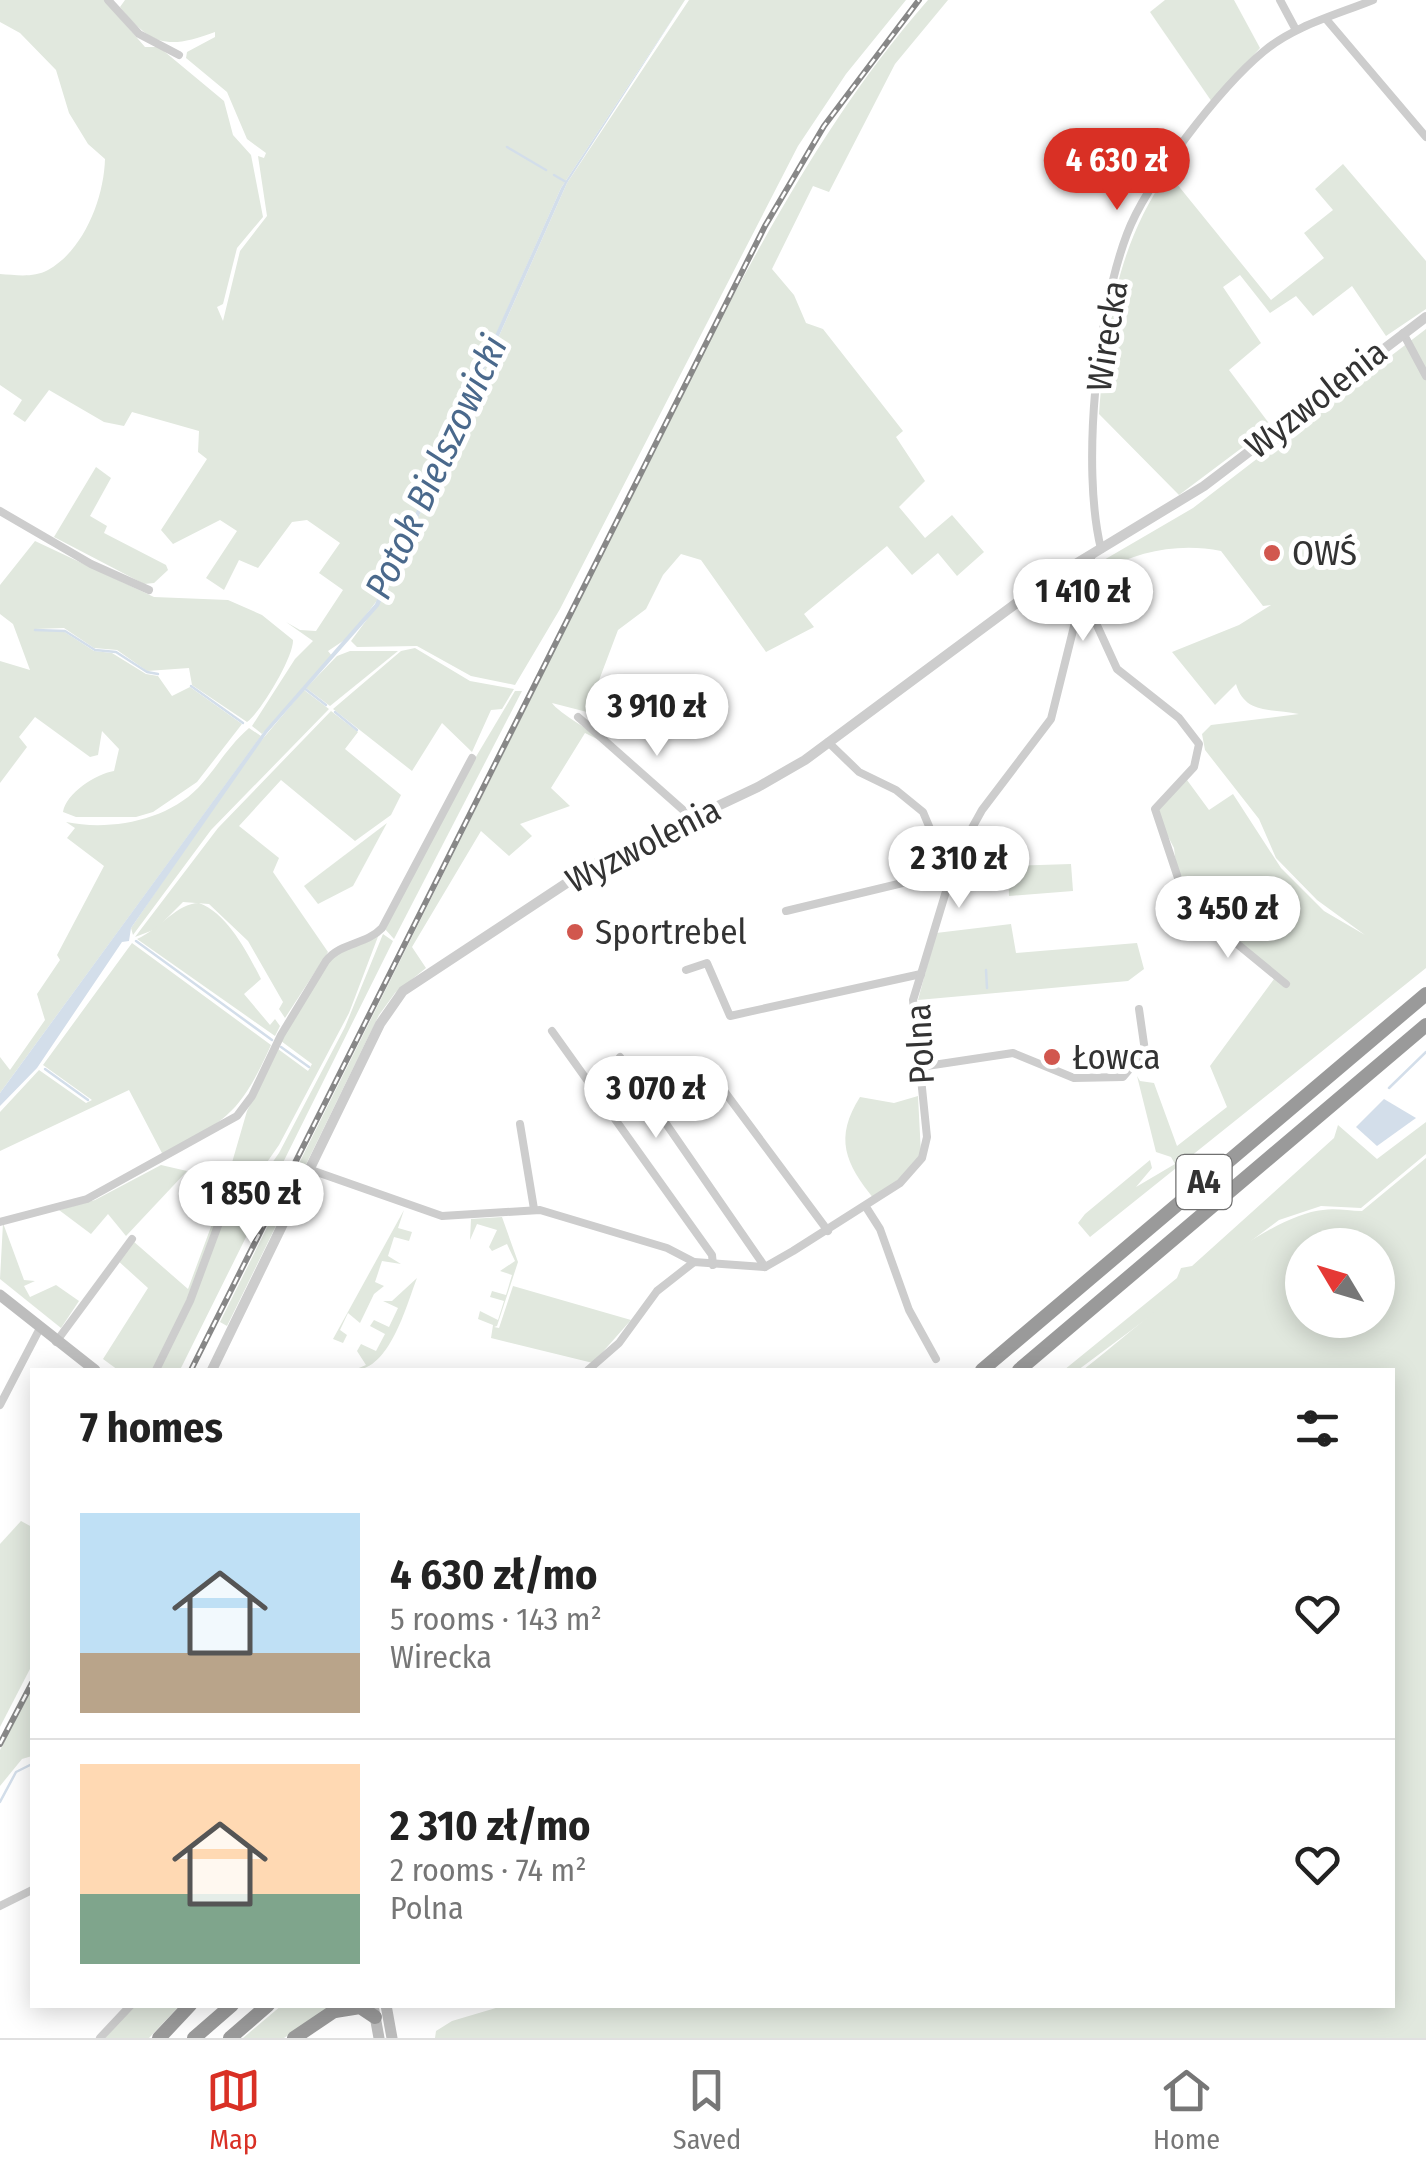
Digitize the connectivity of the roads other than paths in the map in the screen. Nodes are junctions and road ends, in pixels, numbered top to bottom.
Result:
1 (108, 0) edge
2 (1280, 0) edge
3 (1372, 0) edge
4 (1326, 19) junction
5 (1296, 30) junction
6 (179, 56) dead end
7 (1426, 136) edge
8 (1426, 318) edge
9 (1403, 332) junction
10 (1426, 376) edge
11 (0, 510) edge
12 (1096, 552) junction
13 (149, 590) dead end
14 (1084, 596) junction
15 (578, 718) dead end
16 (828, 742) junction
17 (472, 758) dead end
18 (691, 818) junction
19 (950, 876) junction
20 (786, 911) dead end
21 (686, 970) dead end
22 (921, 974) junction
23 (1286, 984) dead end
24 (1426, 994) edge
25 (1139, 1010) dead end
26 (1426, 1025) edge
27 (552, 1031) dead end
28 (620, 1057) dead end
29 (920, 1067) junction
30 (707, 1068) dead end
31 (520, 1124) dead end
32 (311, 1170) junction
33 (866, 1207) junction
34 (534, 1209) junction
35 (223, 1212) dead end
36 (0, 1222) edge
37 (828, 1230) junction
38 (132, 1239) dead end
39 (694, 1262) junction
40 (713, 1265) junction
41 (765, 1266) junction
42 (0, 1295) edge
43 (39, 1330) junction
44 (56, 1342) junction
45 (936, 1359) dead end
46 (92, 1368) edge
47 (157, 1368) edge
48 (213, 1368) edge
49 (590, 1368) edge
50 (984, 1368) edge
51 (1020, 1368) edge
52 (0, 1405) edge
53 (30, 1891) edge
54 (0, 1906) edge
55 (128, 2008) edge
56 (187, 2008) edge
57 (229, 2008) edge
58 (265, 2008) edge
59 (339, 2008) edge
60 (378, 2009) edge
61 (100, 2038) edge
62 (159, 2038) edge
63 (194, 2038) edge
64 (230, 2038) edge
65 (294, 2038) edge
66 (379, 2038) edge
67 (392, 2038) edge

1 - 6 street
2 - 5 street
3 - 4 street, Wirecka
4 - 5 street, Wirecka
4 - 7 street
5 - 12 street, Wirecka
8 - 9 street, Wyzwolenia
9 - 10 street
9 - 12 street, Wyzwolenia
11 - 13 street
12 - 14 street, Polna
12 - 16 street, Wyzwolenia
14 - 19 street, Polna
14 - 23 street
15 - 18 street
16 - 18 street, Wyzwolenia
16 - 19 street
17 - 36 street
18 - 32 street, Wyzwolenia
19 - 20 street
19 - 22 street, Polna
21 - 22 street
22 - 29 street, Polna
24 - 50 highway, A4
25 - 29 street
26 - 51 highway, A4
27 - 40 street
28 - 41 street
29 - 33 street, Polna
30 - 37 street
31 - 34 street
32 - 34 street
32 - 48 street, Wyzwolenia
33 - 37 street, Polna
33 - 45 street
34 - 39 street
35 - 47 street
37 - 41 street, Polna
38 - 44 street
39 - 40 street
39 - 49 street
40 - 41 street
42 - 43 main road
43 - 44 main road
43 - 52 street
44 - 46 main road
53 - 54 street
55 - 61 street
56 - 62 highway
57 - 63 highway
58 - 64 highway
59 - 65 highway
60 - 66 main road
60 - 67 main road

